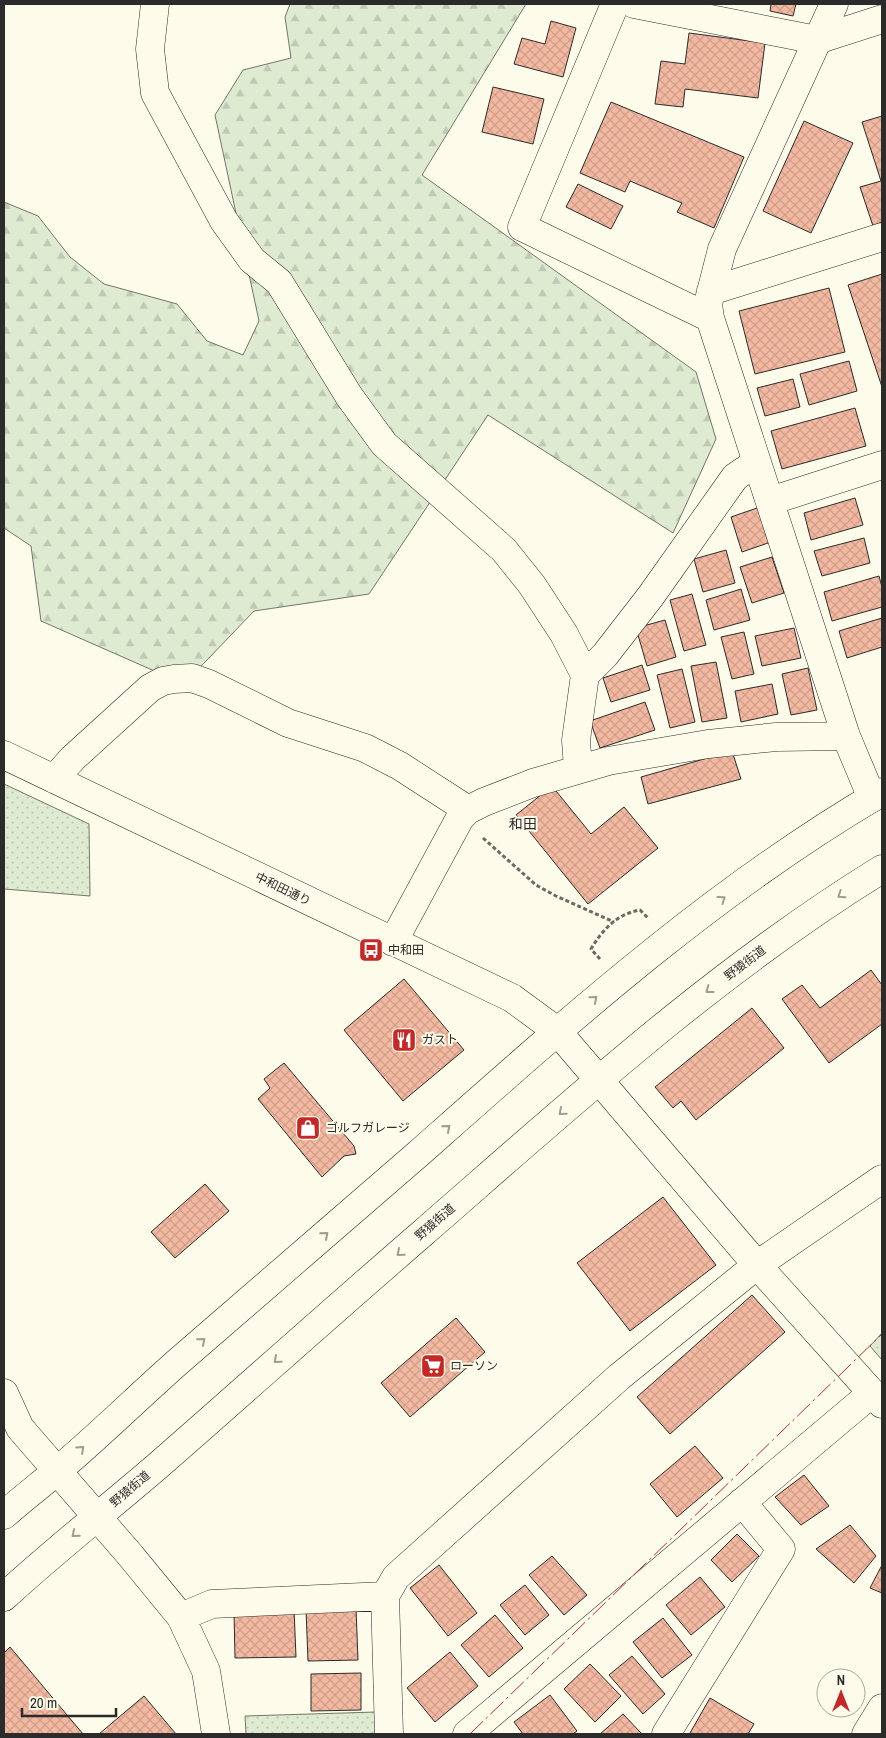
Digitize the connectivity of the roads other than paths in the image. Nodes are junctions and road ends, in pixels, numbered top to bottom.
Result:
1 (155, 4) edge
2 (615, 4) edge
3 (634, 4) edge
4 (834, 4) edge
5 (882, 19) edge
6 (817, 40) junction
7 (882, 237) edge
8 (712, 291) junction
9 (710, 318) junction
10 (757, 462) junction
11 (882, 466) edge
12 (770, 501) junction
13 (585, 675) junction
14 (846, 736) junction
15 (4, 755) edge
16 (578, 769) junction
17 (54, 779) junction
18 (877, 795) edge
19 (464, 814) junction
20 (882, 869) edge
21 (393, 942) junction
22 (557, 1031) junction
23 (599, 1080) junction
24 (882, 1179) edge
25 (757, 1264) junction
26 (4, 1393) edge
27 (877, 1398) edge
28 (57, 1471) junction
29 (742, 1502) junction
30 (4, 1514) edge
31 (97, 1516) junction
32 (386, 1596) junction
33 (4, 1597) edge
34 (181, 1617) junction
35 (882, 1708) edge
36 (216, 1734) edge
37 (389, 1734) edge
38 (467, 1734) edge
39 (666, 1734) edge
40 (866, 1734) edge

1 - 13 street
2 - 9 street
3 - 6 street
4 - 6 street
5 - 6 street
6 - 8 street
7 - 8 street
8 - 9 street
9 - 10 street
10 - 12 street
10 - 13 street
11 - 12 street
12 - 14 street
13 - 16 street
14 - 16 street
14 - 18 street
15 - 17 street, 中和田通り
16 - 19 street
17 - 19 street
17 - 21 street, 中和田通り
22 -> 18 street
19 - 21 street
20 -> 23 street, 野猿街道
21 - 22 street, 中和田通り
22 - 23 street, 中和田通り
28 -> 22 street
23 - 25 street, 中和田通り
23 -> 31 street, 野猿街道
24 - 25 street
25 - 27 street, 中和田通り
25 - 32 street
26 - 28 street
27 - 29 street
28 - 30 street
28 - 31 street
29 - 38 street
29 - 39 street
31 -> 33 street, 野猿街道
31 - 34 street
32 - 34 street
32 - 37 street
34 - 36 street
35 - 40 street

